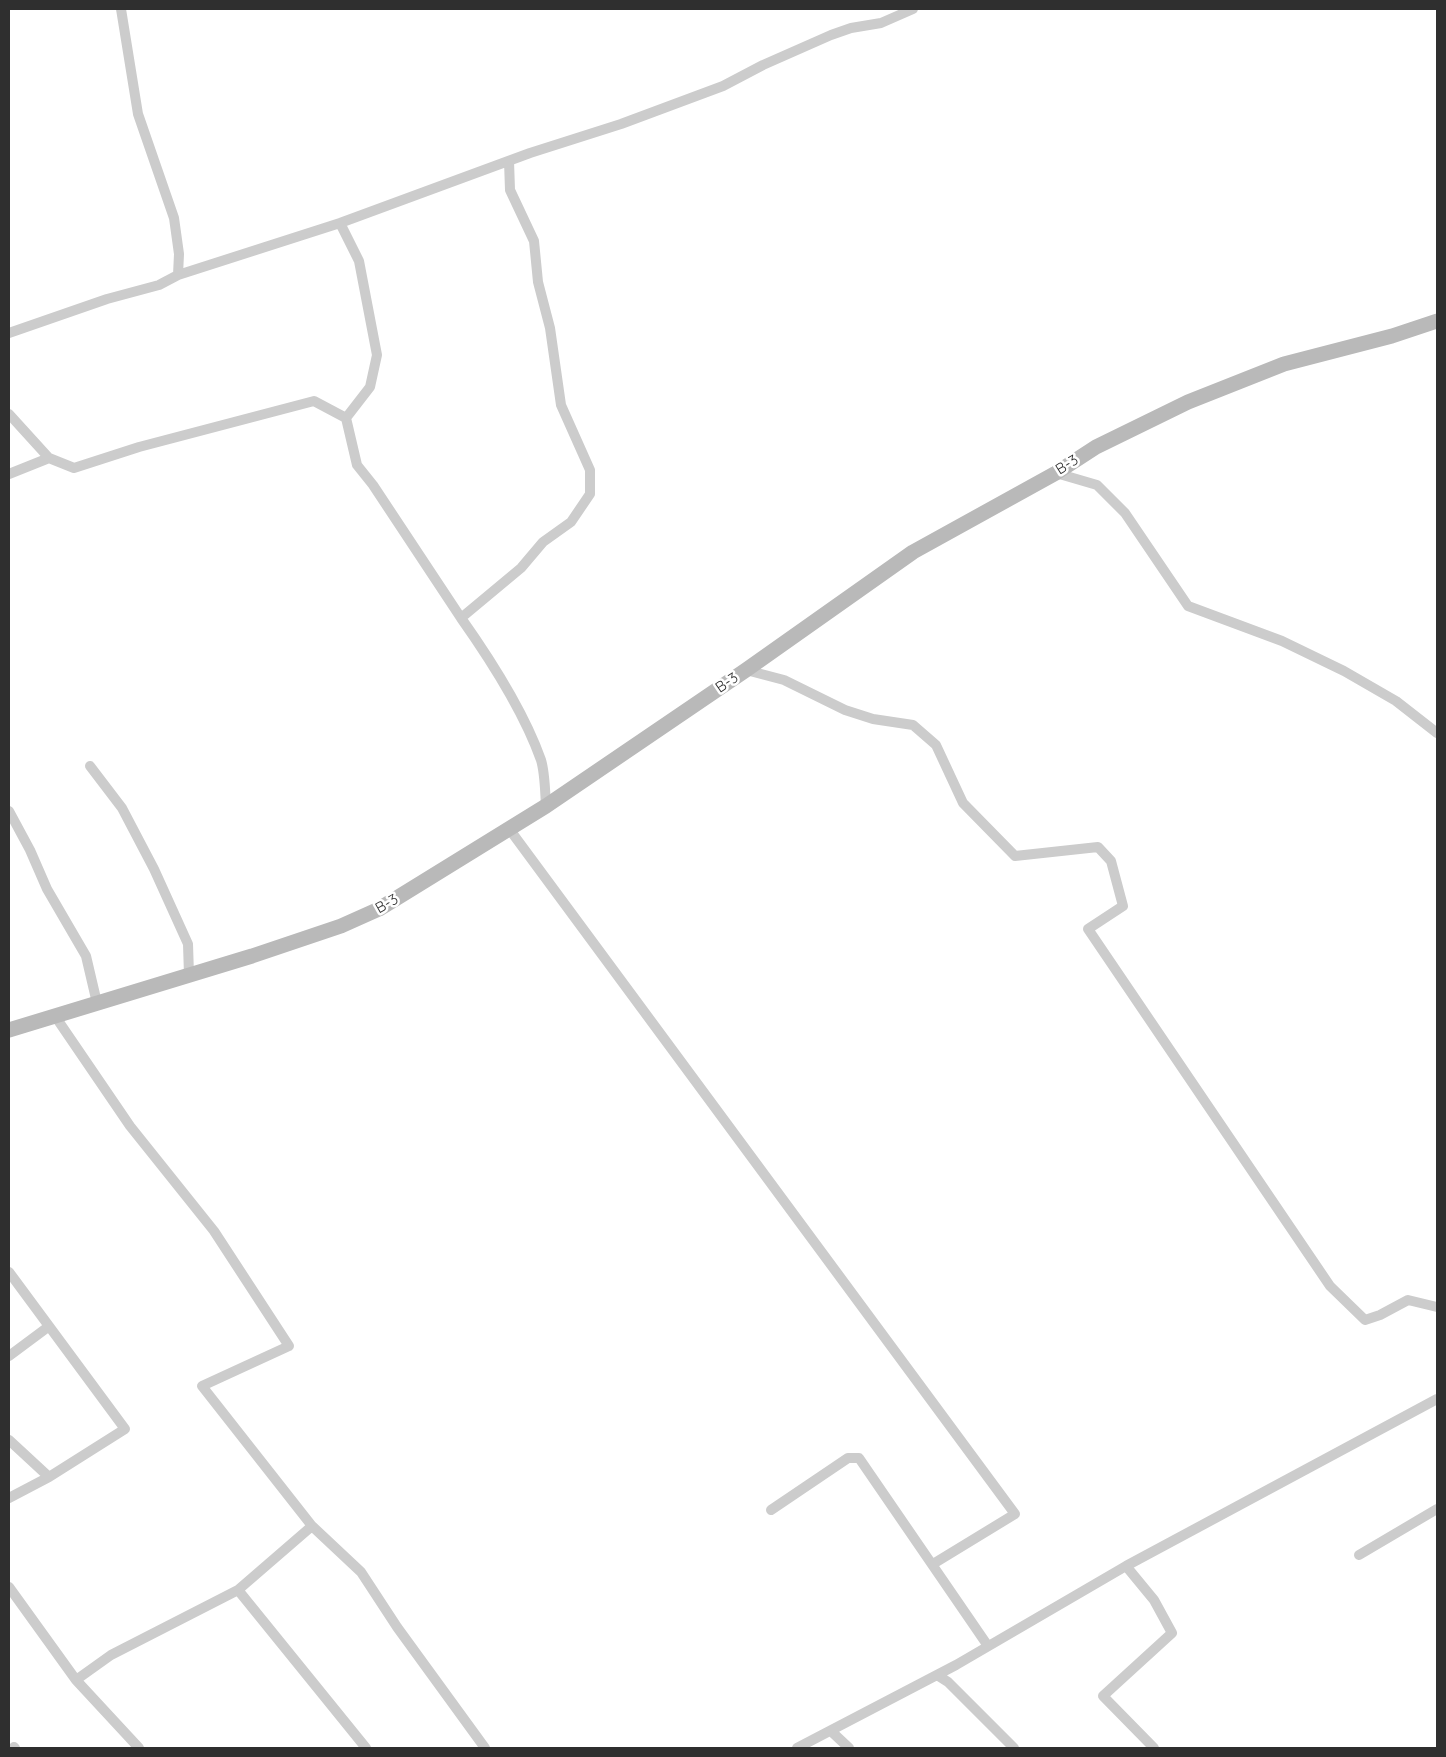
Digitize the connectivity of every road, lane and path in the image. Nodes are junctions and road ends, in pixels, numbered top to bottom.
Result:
1 (121, 9) edge
2 (913, 9) edge
3 (509, 161) junction
4 (340, 223) junction
5 (178, 275) junction
6 (1437, 320) edge
7 (9, 333) edge
8 (9, 414) edge
9 (346, 418) junction
10 (49, 458) junction
11 (1056, 473) junction
12 (9, 474) edge
13 (461, 618) junction
14 (746, 670) junction
15 (1437, 733) edge
16 (90, 766) dead end
17 (546, 806) junction
18 (9, 811) edge
19 (510, 830) junction
20 (189, 975) junction
21 (97, 1003) junction
22 (55, 1016) junction
23 (9, 1030) edge
24 (9, 1272) edge
25 (1437, 1307) edge
26 (48, 1327) junction
27 (9, 1356) edge
28 (1437, 1400) edge
29 (9, 1440) edge
30 (49, 1476) junction
31 (9, 1498) edge
32 (1437, 1509) edge
33 (771, 1510) dead end
34 (312, 1526) junction
35 (1359, 1555) dead end
36 (933, 1564) junction
37 (1126, 1566) junction
38 (9, 1587) edge
39 (238, 1590) junction
40 (988, 1646) junction
41 (937, 1675) junction
42 (76, 1680) junction
43 (832, 1732) junction
44 (139, 1748) edge
45 (366, 1748) edge
46 (485, 1748) edge
47 (797, 1748) edge
48 (849, 1748) edge
49 (1014, 1748) edge
50 (1154, 1748) edge

1 - 5 street
2 - 3 street
3 - 4 street
3 - 13 street
4 - 5 street
4 - 9 street
5 - 7 street
6 - 11 main road, B-3
8 - 10 street
9 - 10 street
9 - 13 street
10 - 12 street
11 - 14 main road, B-3
11 - 15 street
13 - 17 street
14 - 17 main road, B-3
14 - 25 street
16 - 20 street
17 - 19 main road, B-3
18 - 21 street
19 - 20 main road, B-3
19 - 36 street
20 - 21 main road, B-3
21 - 22 main road, B-3
22 - 23 main road, B-3
22 - 34 street
24 - 26 street
26 - 27 street
26 - 30 street
28 - 37 street
29 - 30 street
30 - 31 street
32 - 35 street
33 - 36 street
34 - 39 street
34 - 46 street
36 - 40 street
37 - 40 street
37 - 50 street
38 - 42 street
39 - 42 street
39 - 45 street
40 - 41 street
41 - 43 street
41 - 49 street
42 - 44 street
43 - 47 street
43 - 48 street

